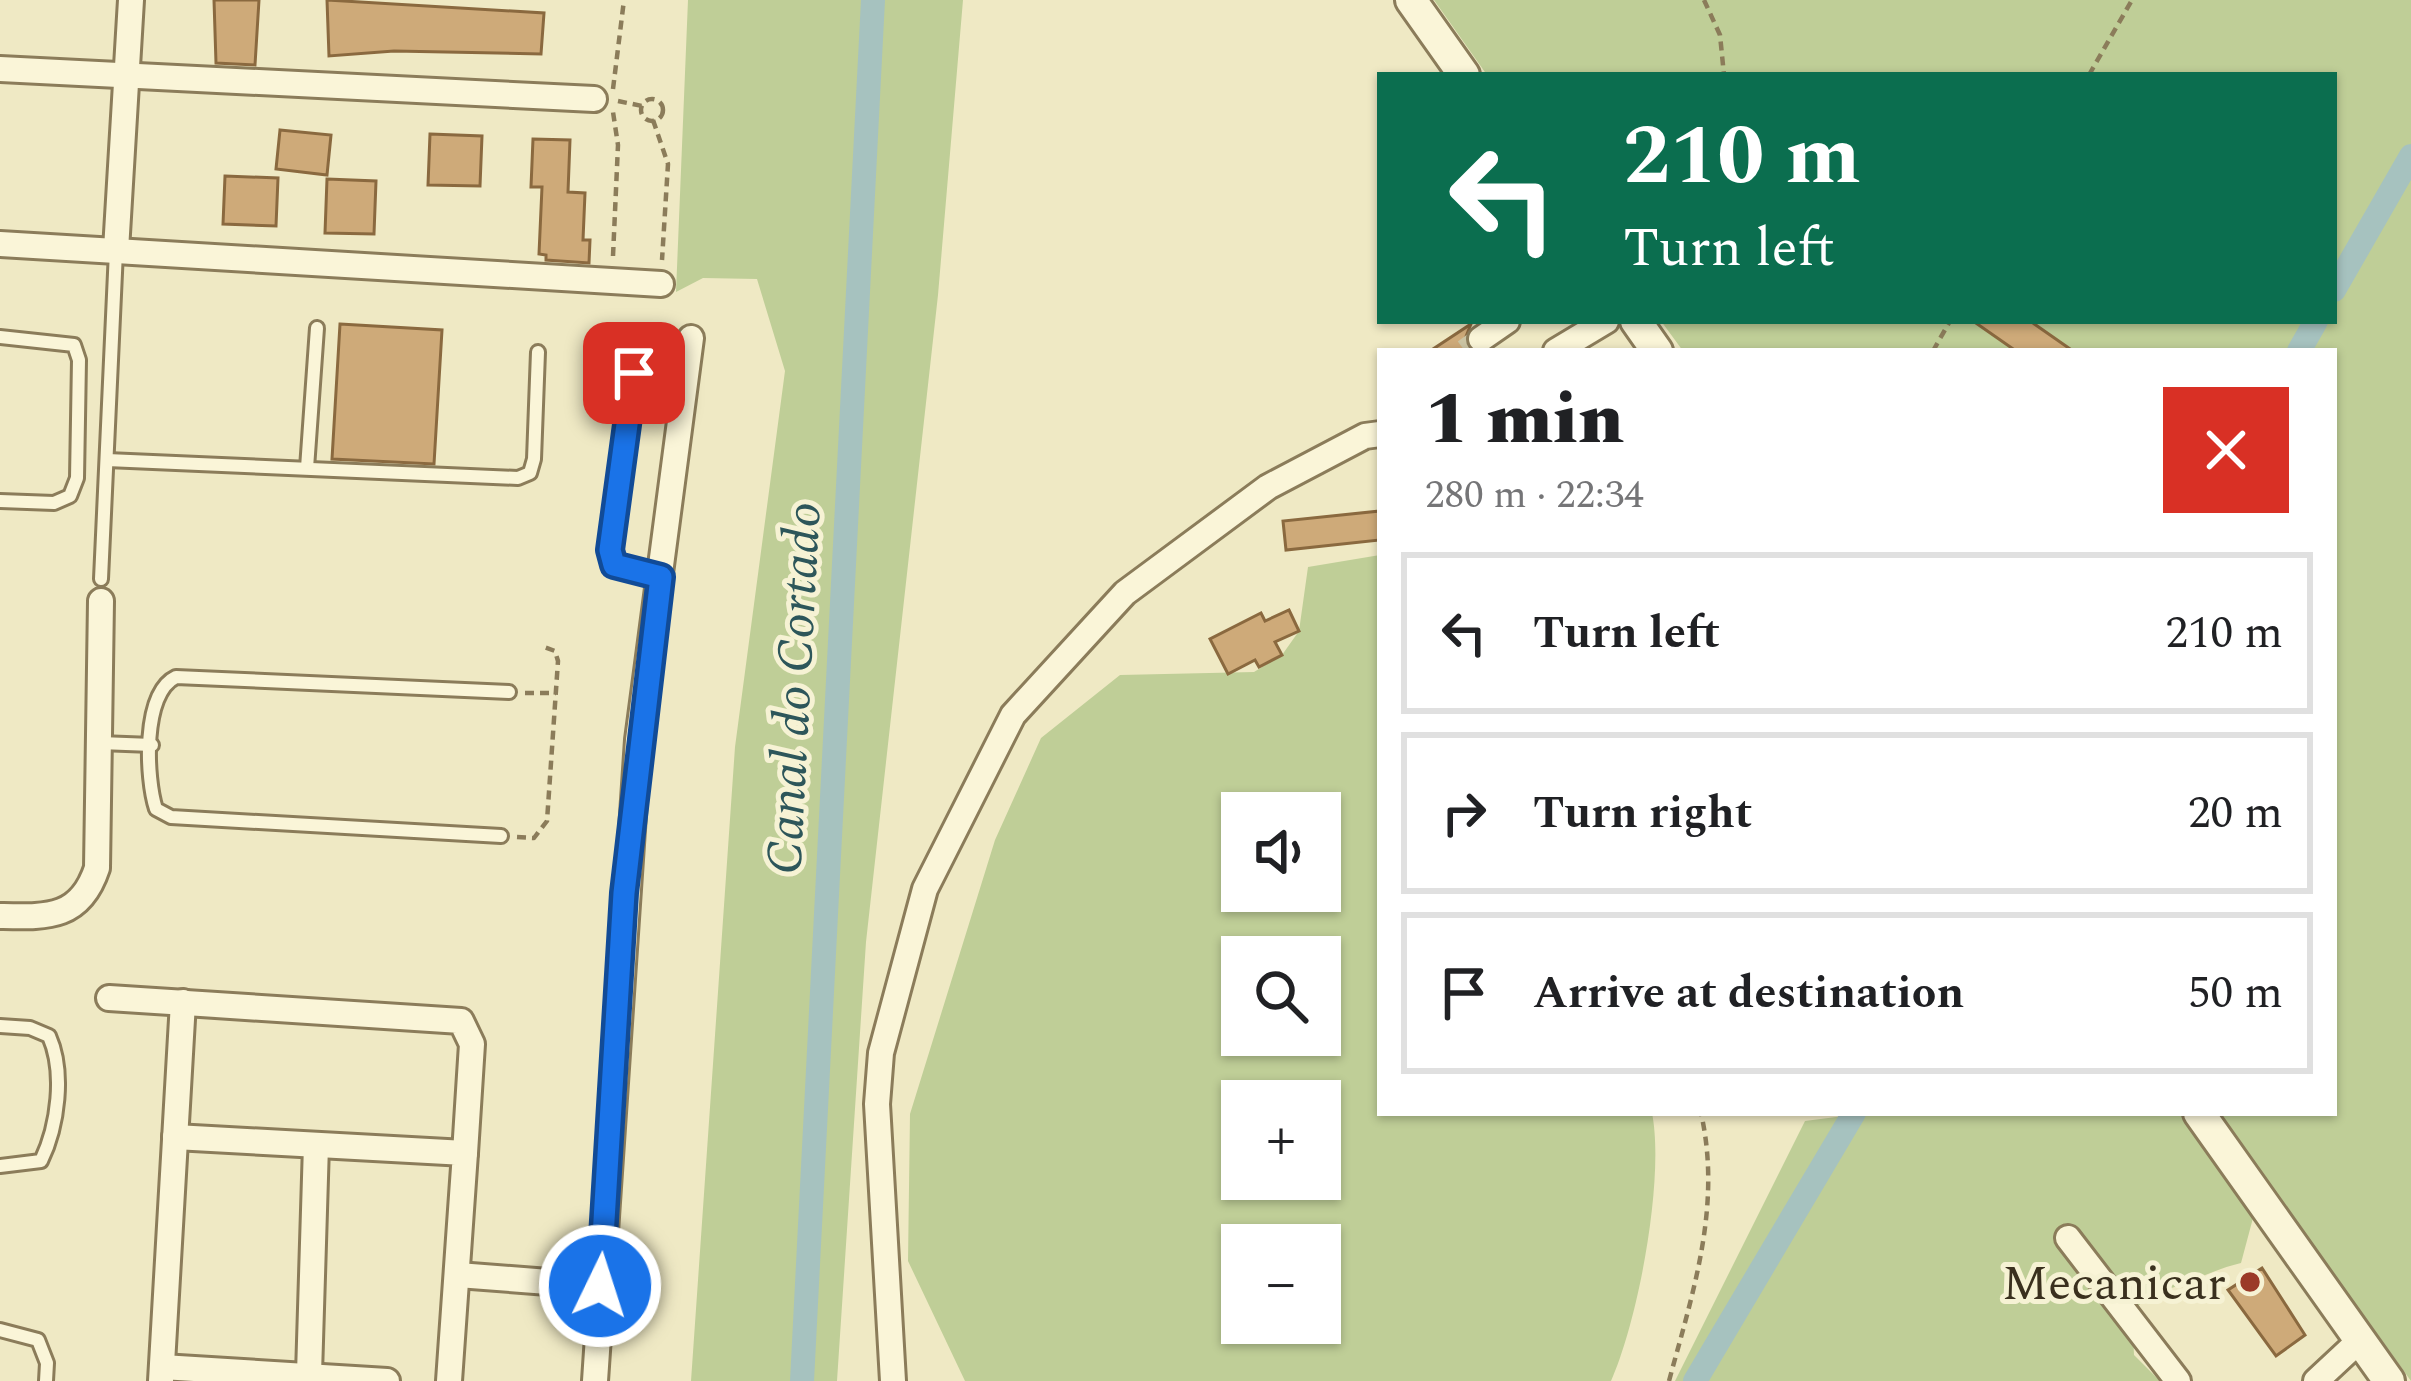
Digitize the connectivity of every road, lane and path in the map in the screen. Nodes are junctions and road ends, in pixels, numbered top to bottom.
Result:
1 (130, 0) edge
2 (623, 0) edge
3 (1411, 0) edge
4 (1704, 0) edge
5 (2132, 0) edge
6 (0, 69) edge
7 (1462, 72) edge
8 (1724, 72) edge
9 (2091, 72) edge
10 (126, 75) junction
11 (594, 99) dead end
12 (652, 120) dead end
13 (0, 244) edge
14 (116, 250) junction
15 (615, 266) dead end
16 (660, 275) joint
17 (1503, 324) edge
18 (1601, 324) edge
19 (317, 328) dead end
20 (0, 337) edge
21 (691, 338) dead end
22 (1481, 339) dead end
23 (1561, 348) edge
24 (538, 352) dead end
25 (634, 373) dead end
26 (1375, 429) edge
27 (106, 460) junction
28 (307, 468) junction
29 (0, 501) edge
30 (661, 577) junction
31 (101, 590) joint
32 (544, 647) dead end
33 (509, 692) joint
34 (556, 693) junction
35 (97, 743) junction
36 (152, 745) junction
37 (501, 836) joint
38 (0, 916) edge
39 (109, 998) dead end
40 (183, 1002) junction
41 (0, 1027) edge
42 (1700, 1116) edge
43 (2201, 1116) edge
44 (175, 1137) junction
45 (316, 1144) junction
46 (465, 1153) junction
47 (0, 1166) edge
48 (2068, 1238) dead end
49 (458, 1275) junction
50 (600, 1286) junction
51 (0, 1330) edge
52 (2360, 1340) junction
53 (162, 1374) edge
54 (309, 1374) junction
55 (46, 1381) edge
56 (387, 1381) edge
57 (449, 1381) edge
58 (595, 1381) edge
59 (893, 1381) edge
60 (1669, 1381) edge
61 (2178, 1381) edge
62 (2316, 1381) edge
63 (2389, 1381) edge

1 - 10 street
2 - 15 path
3 - 7 street
4 - 8 path
5 - 9 path
6 - 10 street
10 - 11 street
10 - 14 street
12 - 16 path
13 - 14 street
14 - 16 street
14 - 27 lane
17 - 22 street
18 - 23 street
19 - 28 lane
20 - 29 lane
21 - 30 street
24 - 28 lane
25 - 30 lane
26 - 59 street
27 - 28 lane
27 - 31 lane
30 - 50 street
31 - 35 street
32 - 34 path
33 - 34 path
33 - 36 lane
34 - 37 path
35 - 36 lane
35 - 38 street
36 - 37 lane
39 - 40 street
40 - 44 street
40 - 46 street
41 - 47 lane
42 - 60 path
43 - 52 street
44 - 45 street
44 - 53 street
45 - 46 street
45 - 54 street
46 - 49 street
48 - 61 street
49 - 50 street
49 - 57 street
50 - 58 street
51 - 55 lane
52 - 62 street
52 - 63 street
53 - 54 street
54 - 56 street

